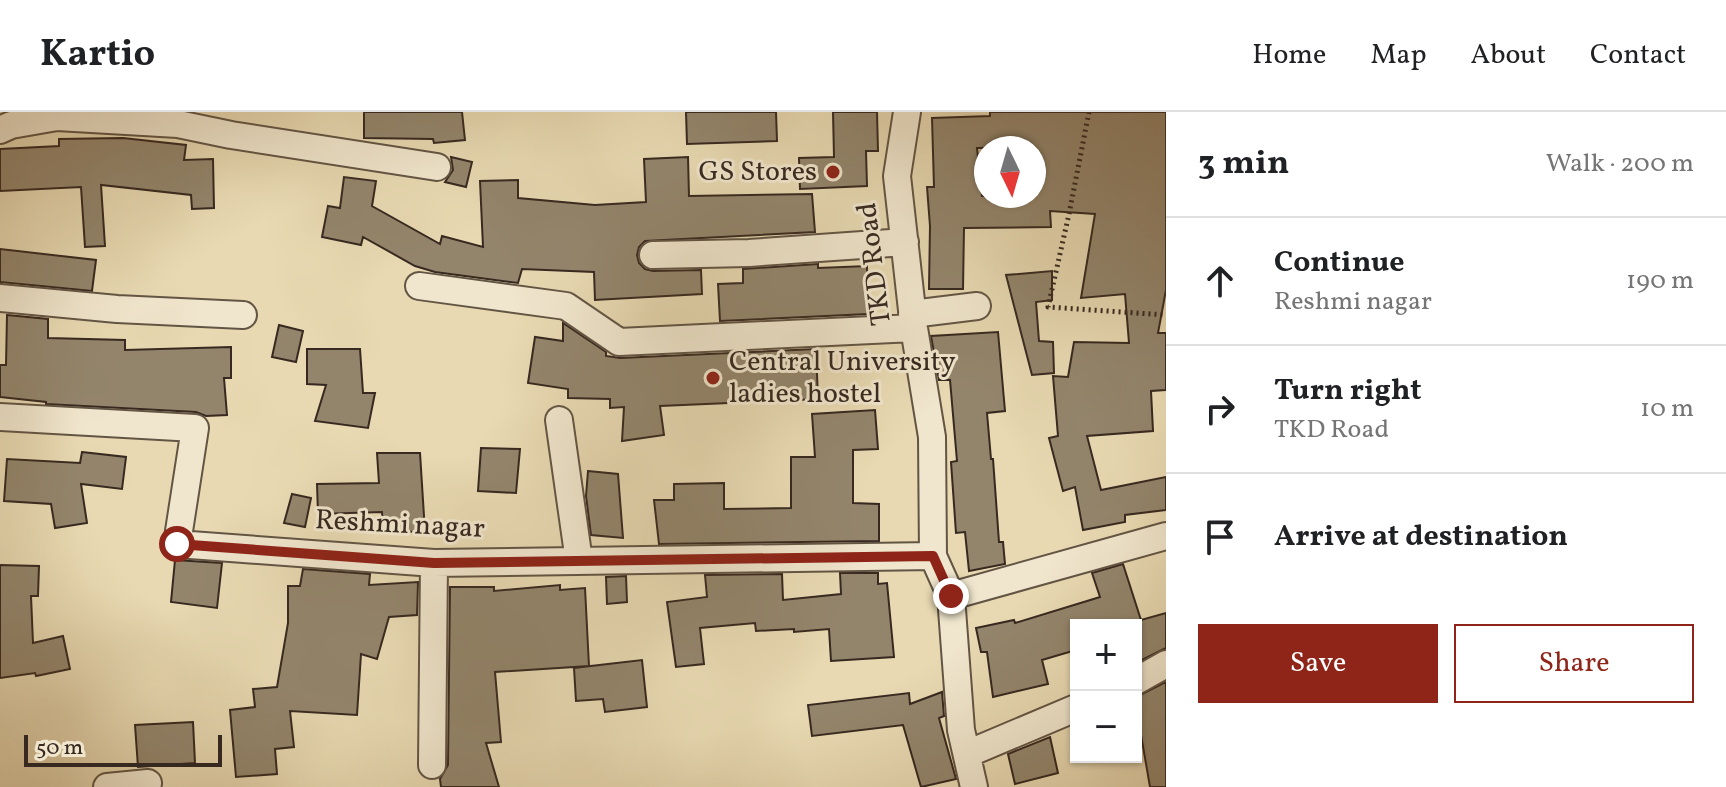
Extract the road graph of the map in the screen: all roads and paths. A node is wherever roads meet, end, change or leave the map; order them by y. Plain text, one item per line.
1 (907, 112) edge
2 (1089, 112) edge
3 (57, 114) edge
4 (0, 130) edge
5 (437, 167) dead end
6 (905, 242) junction
7 (653, 255) dead end
8 (419, 286) dead end
9 (0, 298) edge
10 (977, 306) dead end
11 (243, 315) dead end
12 (1166, 315) edge
13 (913, 321) junction
14 (0, 417) edge
15 (559, 420) dead end
16 (1166, 536) edge
17 (933, 556) junction
18 (579, 561) junction
19 (434, 563) junction
20 (951, 596) junction
21 (1166, 664) edge
22 (1142, 678) edge
23 (1070, 711) edge
24 (967, 754) junction
25 (432, 765) dead end
26 (148, 783) dead end
27 (107, 787) edge
28 (974, 787) edge

1 - 6 street, TKD Road
2 - 12 path
3 - 4 street
3 - 5 street
6 - 7 street
6 - 13 street, TKD Road
8 - 13 street
9 - 11 street
10 - 13 street
13 - 17 street, TKD Road
14 - 19 street, Reshmi nagar
15 - 18 street
16 - 20 street
17 - 18 street, Reshmi nagar
17 - 20 street, TKD Road
18 - 19 street, Reshmi nagar
19 - 25 street
20 - 24 street, TKD Road
21 - 22 street
23 - 24 street
24 - 28 street, TKD Road
26 - 27 street

